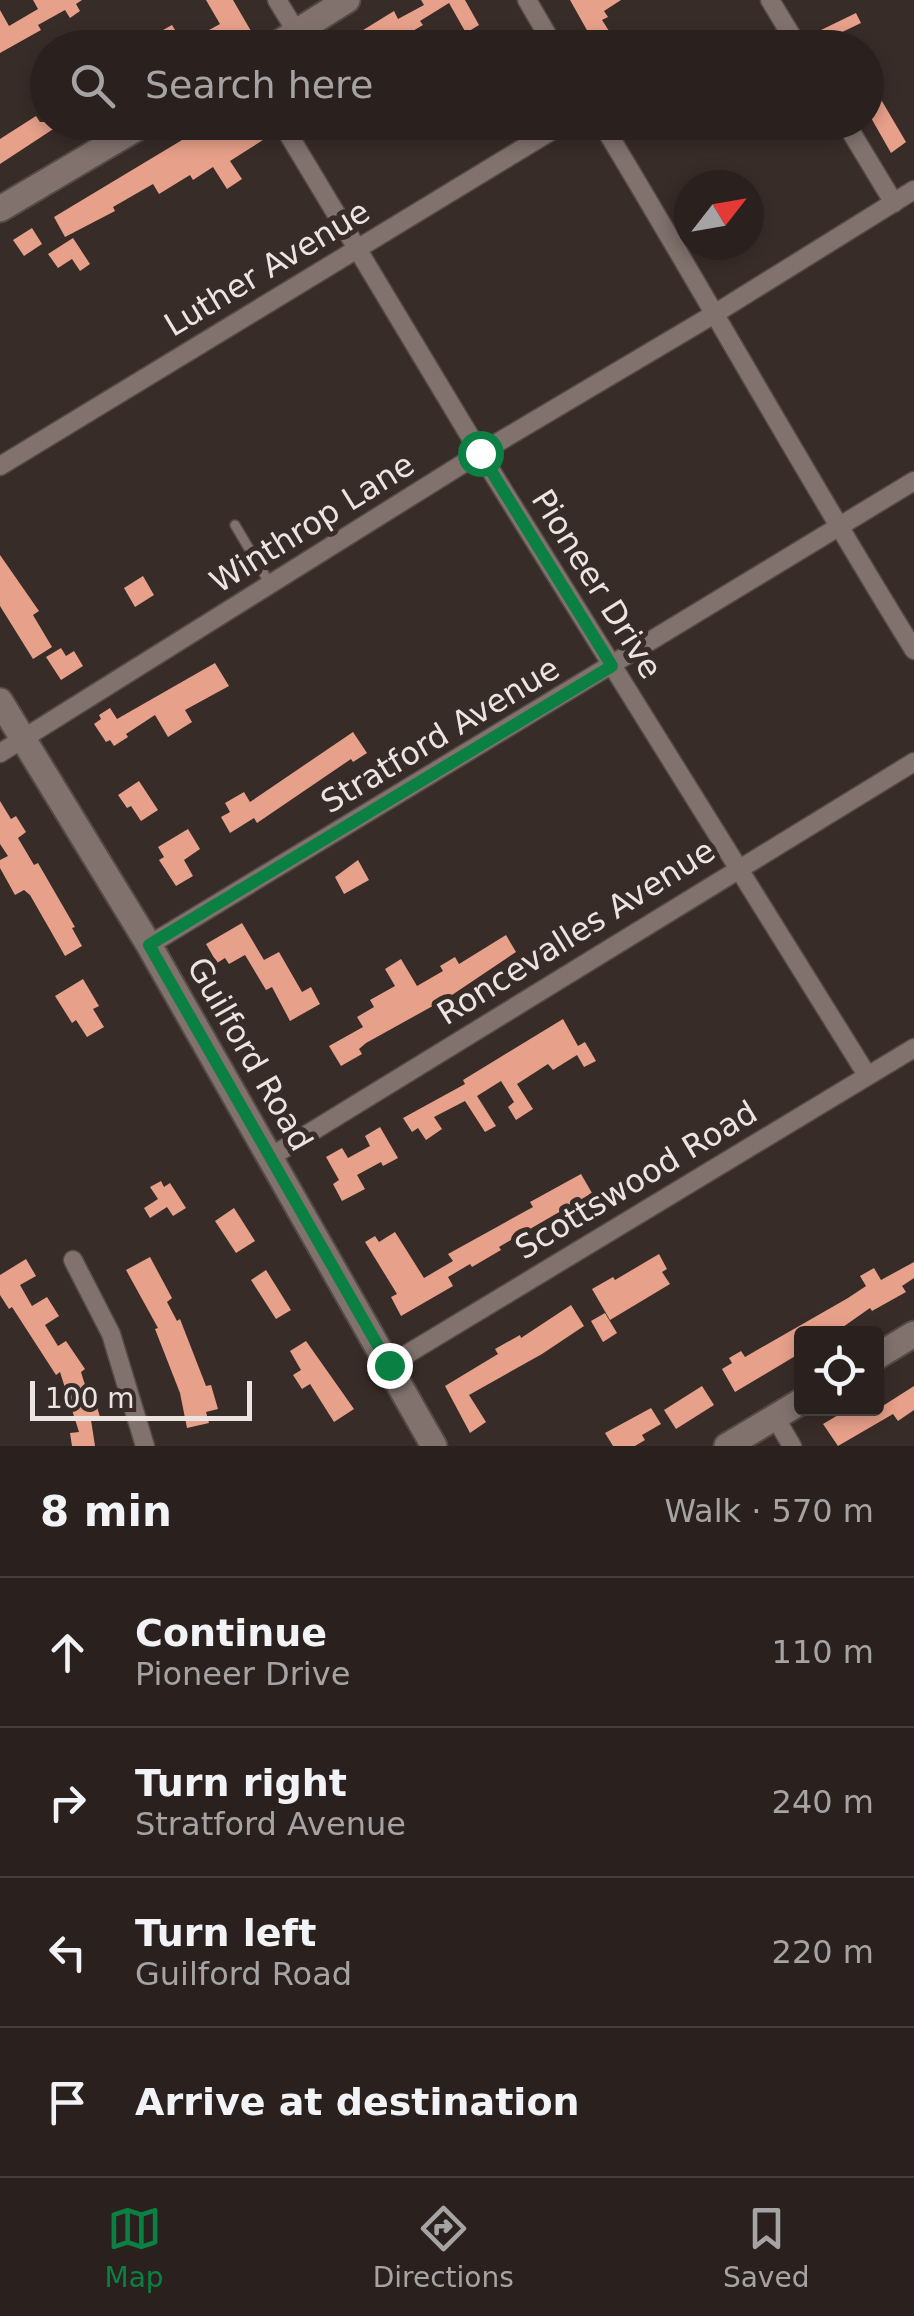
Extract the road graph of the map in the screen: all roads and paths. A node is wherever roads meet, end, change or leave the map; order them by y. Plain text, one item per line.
1 (277, 0) edge
2 (347, 0) edge
3 (527, 0) edge
4 (770, 0) edge
5 (295, 30) edge
6 (298, 30) edge
7 (545, 30) edge
8 (788, 30) edge
9 (117, 140) edge
10 (292, 140) edge
11 (536, 140) edge
12 (612, 140) edge
13 (856, 140) edge
14 (914, 190) edge
15 (894, 203) junction
16 (0, 209) edge
17 (359, 248) junction
18 (716, 314) junction
19 (480, 453) junction
20 (0, 466) edge
21 (914, 481) edge
22 (235, 525) dead end
23 (838, 527) junction
24 (270, 584) junction
25 (914, 650) edge
26 (612, 666) junction
27 (0, 701) edge
28 (24, 739) junction
29 (0, 753) edge
30 (914, 762) edge
31 (740, 866) junction
32 (149, 945) junction
33 (914, 1048) edge
34 (868, 1075) junction
35 (272, 1156) junction
36 (73, 1260) dead end
37 (914, 1334) edge
38 (884, 1352) edge
39 (389, 1365) junction
40 (794, 1406) edge
41 (775, 1417) junction
42 (145, 1446) edge
43 (434, 1446) edge
44 (727, 1446) edge
45 (792, 1446) edge

1 - 5 street
2 - 6 street
3 - 7 street
4 - 8 street
9 - 16 street
10 - 17 street, Pioneer Drive
11 - 17 street, Luther Avenue
12 - 18 street
13 - 15 street
14 - 15 street, Winthrop Lane
15 - 18 street, Winthrop Lane
17 - 19 street, Pioneer Drive
17 - 20 street, Luther Avenue
18 - 19 street, Winthrop Lane
18 - 23 street
19 - 24 street, Winthrop Lane
19 - 26 street, Pioneer Drive
21 - 23 street, Stratford Avenue
22 - 24 lane
23 - 25 street
23 - 26 street, Stratford Avenue
24 - 28 street, Winthrop Lane
26 - 31 street, Pioneer Drive
26 - 32 street, Stratford Avenue
27 - 28 street, Guilford Road
28 - 29 street, Winthrop Lane
28 - 32 street, Guilford Road
30 - 31 street, Roncevalles Avenue
31 - 34 street, Pioneer Drive
31 - 35 street, Roncevalles Avenue
32 - 35 street, Guilford Road
33 - 34 street, Scottswood Road
34 - 39 street, Scottswood Road
35 - 39 street, Guilford Road
36 - 42 street
37 - 38 street
39 - 43 street, Guilford Road
40 - 41 street
41 - 44 street
41 - 45 street

